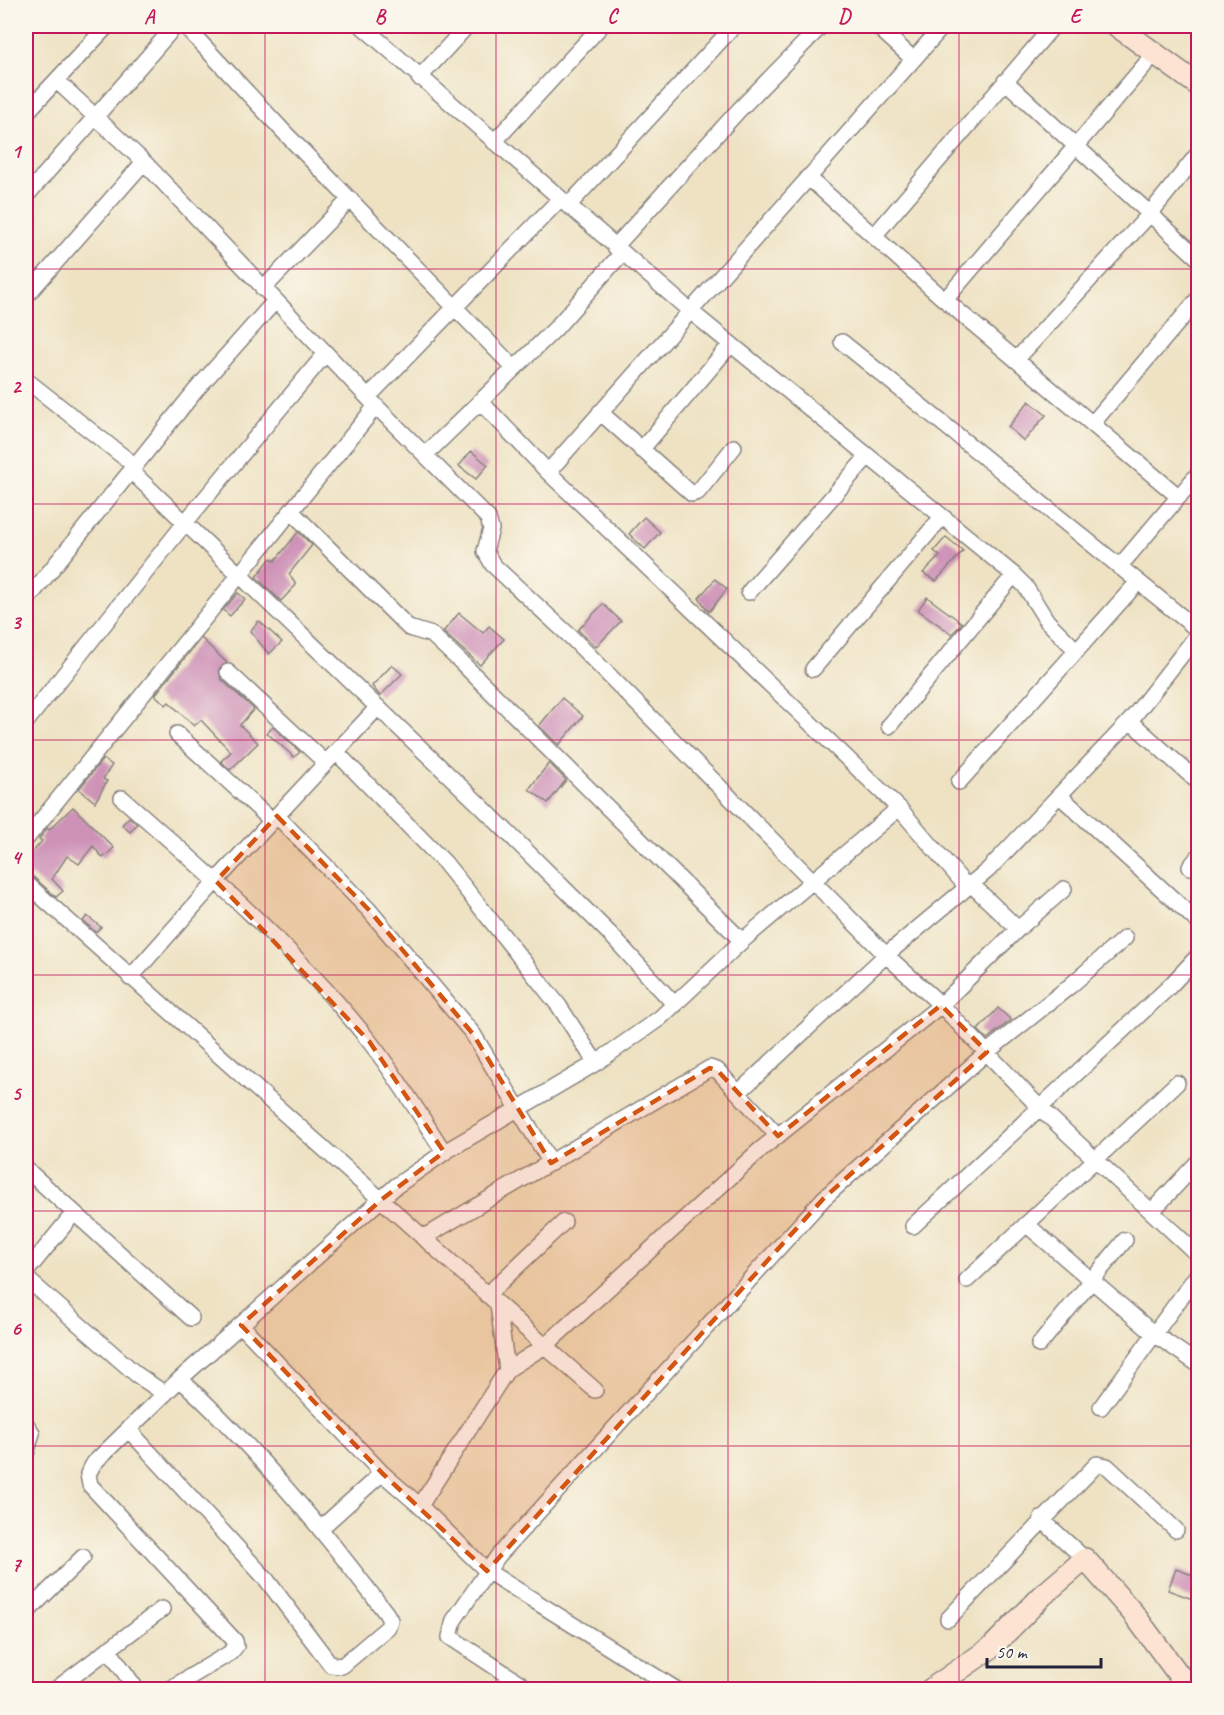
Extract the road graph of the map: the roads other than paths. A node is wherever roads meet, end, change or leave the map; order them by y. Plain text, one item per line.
1 (107, 26) edge
2 (175, 26) edge
3 (185, 26) edge
4 (364, 26) edge
5 (467, 26) edge
6 (601, 26) edge
7 (734, 26) edge
8 (821, 26) edge
9 (877, 26) edge
10 (943, 26) edge
11 (1053, 26) edge
12 (1117, 26) edge
13 (1155, 53) junction
14 (913, 59) junction
15 (420, 78) junction
16 (57, 81) junction
17 (1005, 81) junction
18 (1198, 85) edge
19 (26, 113) edge
20 (96, 117) junction
21 (494, 142) junction
22 (1075, 146) junction
23 (1198, 154) edge
24 (144, 162) junction
25 (808, 177) junction
26 (26, 196) edge
27 (350, 199) junction
28 (564, 203) junction
29 (1149, 215) junction
30 (874, 236) junction
31 (619, 250) junction
32 (1198, 258) edge
33 (263, 289) junction
34 (26, 296) edge
35 (945, 300) junction
36 (1198, 300) edge
37 (275, 301) junction
38 (456, 308) junction
39 (689, 310) junction
40 (842, 342) dead end
41 (730, 344) junction
42 (326, 353) junction
43 (1016, 360) junction
44 (514, 369) junction
45 (26, 380) edge
46 (480, 401) junction
47 (372, 402) junction
48 (600, 412) junction
49 (1092, 424) junction
50 (734, 447) dead end
51 (641, 450) junction
52 (424, 455) junction
53 (868, 456) junction
54 (133, 468) junction
55 (548, 472) junction
56 (1198, 474) edge
57 (1179, 498) junction
58 (291, 511) junction
59 (942, 517) junction
60 (186, 522) junction
61 (1119, 567) junction
62 (241, 575) junction
63 (1014, 575) junction
64 (1138, 582) junction
65 (749, 592) dead end
66 (26, 601) edge
67 (1198, 632) edge
68 (1077, 651) junction
69 (813, 669) dead end
70 (228, 672) dead end
71 (378, 707) junction
72 (1130, 721) junction
73 (26, 722) edge
74 (889, 726) dead end
75 (177, 734) dead end
76 (331, 757) junction
77 (959, 782) dead end
78 (1198, 782) edge
79 (1060, 796) junction
80 (122, 798) dead end
81 (899, 808) junction
82 (274, 818) junction
83 (26, 839) edge
84 (813, 880) junction
85 (216, 881) junction
86 (968, 884) junction
87 (1064, 889) dead end
88 (28, 893) edge
89 (1198, 922) edge
90 (1018, 928) junction
91 (1125, 938) dead end
92 (742, 941) junction
93 (886, 955) junction
94 (1198, 956) edge
95 (130, 978) junction
96 (675, 1005) junction
97 (941, 1005) junction
98 (987, 1052) junction
99 (596, 1063) junction
100 (1177, 1083) dead end
101 (739, 1092) junction
102 (518, 1107) junction
103 (1040, 1108) junction
104 (778, 1136) junction
105 (444, 1152) junction
106 (1095, 1158) junction
107 (1198, 1162) edge
108 (551, 1164) junction
109 (26, 1169) edge
110 (381, 1200) junction
111 (1152, 1211) junction
112 (74, 1213) junction
113 (564, 1222) dead end
114 (1026, 1224) junction
115 (913, 1226) dead end
116 (423, 1239) junction
117 (1125, 1240) dead end
118 (1198, 1255) edge
119 (26, 1272) edge
120 (1198, 1274) edge
121 (26, 1278) edge
122 (967, 1280) dead end
123 (1091, 1282) junction
124 (493, 1300) junction
125 (191, 1318) dead end
126 (241, 1325) junction
127 (1154, 1334) junction
128 (1040, 1345) dead end
129 (545, 1346) junction
130 (1198, 1364) edge
131 (507, 1370) junction
132 (180, 1379) junction
133 (595, 1390) dead end
134 (165, 1394) junction
135 (1101, 1407) dead end
136 (26, 1424) edge
137 (128, 1429) junction
138 (26, 1454) edge
139 (381, 1473) junction
140 (420, 1506) junction
141 (1041, 1520) junction
142 (321, 1528) junction
143 (1176, 1530) dead end
144 (84, 1557) dead end
145 (1085, 1559) junction
146 (487, 1571) junction
147 (162, 1609) dead end
148 (26, 1613) edge
149 (948, 1619) dead end
150 (108, 1649) junction
151 (55, 1689) edge
152 (137, 1689) edge
153 (168, 1689) edge
154 (530, 1689) edge
155 (677, 1689) edge
156 (930, 1689) edge
157 (1190, 1689) edge

1 - 16 street
2 - 20 street
3 - 27 street
4 - 15 street
5 - 15 street
6 - 21 street
7 - 28 street
8 - 31 street
9 - 14 street
10 - 14 street
11 - 17 street
12 - 13 street
13 - 18 street
13 - 22 street
14 - 25 street
15 - 21 street
16 - 19 street
16 - 20 street
17 - 22 street
17 - 30 street
20 - 24 street
20 - 26 street
21 - 28 street
22 - 29 street
22 - 35 street
23 - 29 street
24 - 33 street
24 - 34 street
25 - 30 street
25 - 39 street
27 - 33 street
27 - 38 street
28 - 31 street
28 - 38 street
29 - 32 street
29 - 43 street
30 - 35 street
31 - 39 street
31 - 44 street
33 - 37 street
35 - 43 street
36 - 49 street
37 - 42 street
37 - 54 street
38 - 44 street
38 - 47 street
39 - 41 street
39 - 48 street
40 - 61 street
41 - 51 street
41 - 53 street
42 - 47 street
42 - 60 street
43 - 49 street
44 - 46 street
45 - 54 street
46 - 52 street
46 - 55 street
47 - 52 street
47 - 58 street
48 - 51 street
48 - 55 street
49 - 57 street
50 - 51 street
52 - 84 street
53 - 59 street
53 - 65 street
54 - 60 street
54 - 66 street
55 - 81 street
56 - 57 street
57 - 61 street
58 - 62 street
58 - 92 street
59 - 63 street
59 - 69 street
60 - 62 street
60 - 73 street
61 - 64 street
62 - 71 street
62 - 83 street
63 - 68 street
63 - 74 street
64 - 67 street
64 - 68 street
67 - 72 street
68 - 77 street
70 - 76 street
71 - 76 street
71 - 96 street
72 - 78 street
72 - 79 street
75 - 82 street
76 - 82 street
76 - 99 street
79 - 86 street
79 - 89 street
80 - 85 street
81 - 84 street
81 - 86 street
82 - 85 street
82 - 102 street
84 - 92 street
84 - 93 street
85 - 95 street
85 - 105 street
86 - 90 street
86 - 93 street
87 - 90 street
88 - 95 street
90 - 97 street
91 - 98 street
92 - 96 street
93 - 97 street
93 - 101 street
94 - 103 street
95 - 110 street
96 - 99 street
97 - 98 street
97 - 104 street
98 - 103 street
98 - 146 street
99 - 102 street
100 - 106 street
101 - 104 street
101 - 108 street
102 - 105 street
102 - 108 street
103 - 106 street
103 - 115 street
104 - 129 street
105 - 110 street
106 - 111 street
106 - 114 street
107 - 111 street
108 - 116 street
109 - 112 street
110 - 116 street
110 - 126 street
111 - 118 street
112 - 119 street
112 - 125 street
113 - 124 street
114 - 122 street
114 - 123 street
116 - 124 street
117 - 123 street
120 - 127 street
121 - 134 street
123 - 127 street
123 - 128 street
124 - 129 street
124 - 131 street
126 - 132 street
126 - 139 street
127 - 130 street
127 - 135 street
129 - 131 street
129 - 133 street
131 - 140 street
132 - 134 street
132 - 142 street
134 - 137 street
136 - 138 street
137 - 142 street
137 - 153 street
139 - 140 street
139 - 142 street
140 - 146 street
141 - 143 street
141 - 145 street
141 - 149 street
144 - 148 street
145 - 156 street
145 - 157 street
146 - 154 street
146 - 155 street
147 - 150 street
150 - 151 street
150 - 152 street

